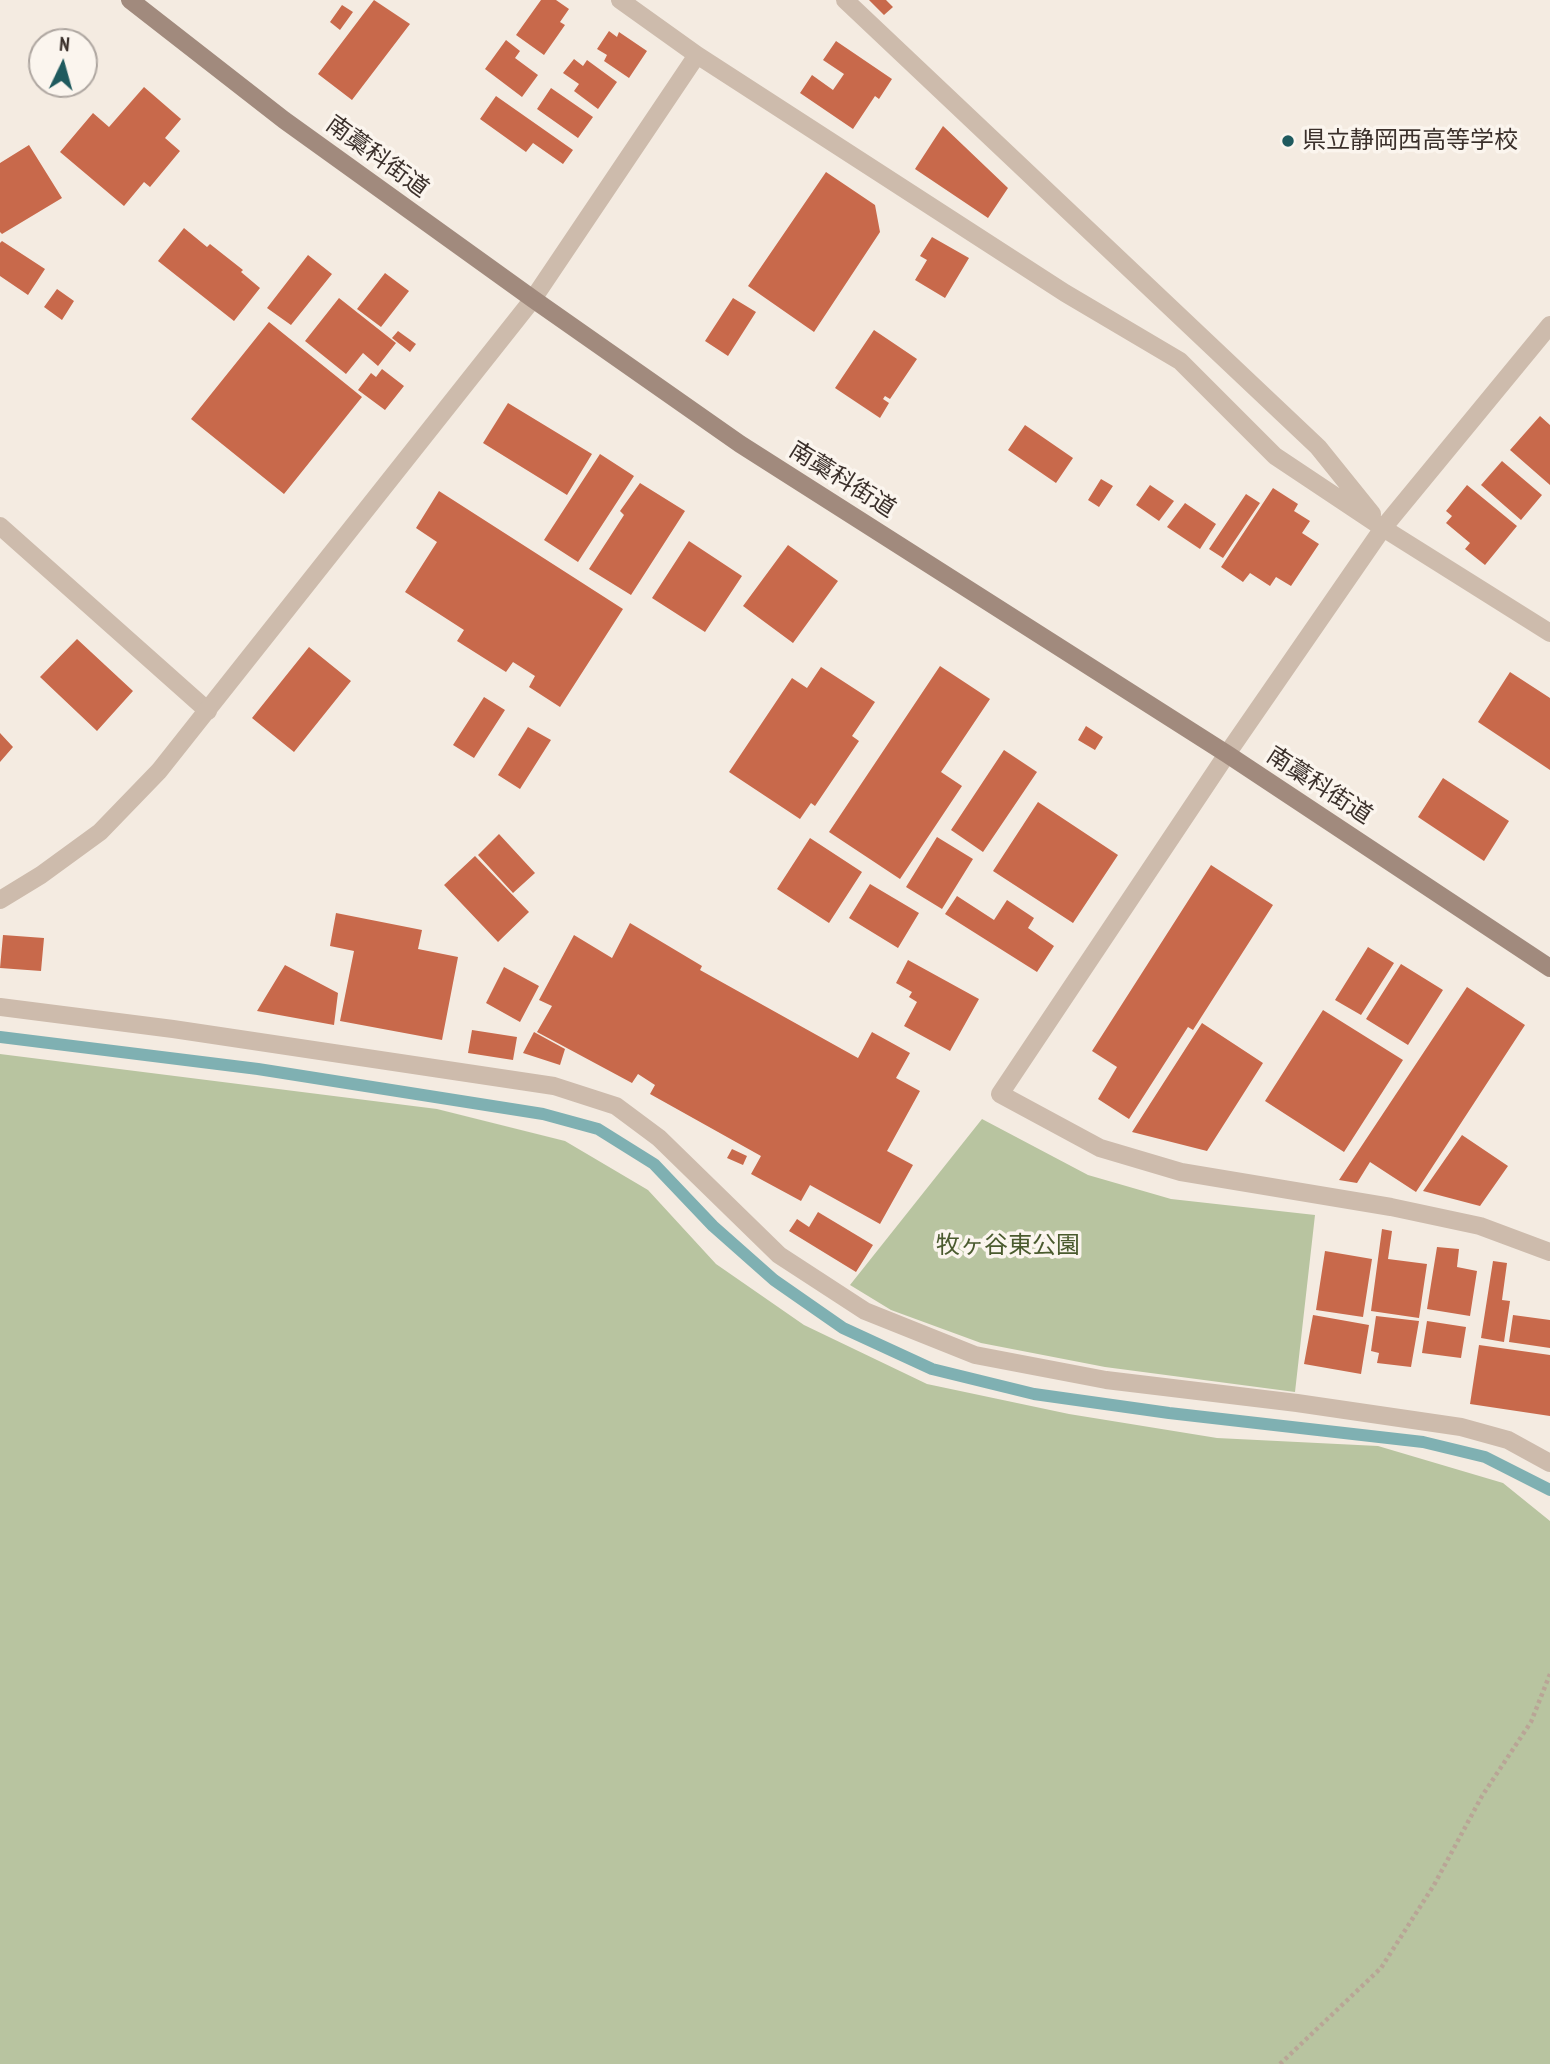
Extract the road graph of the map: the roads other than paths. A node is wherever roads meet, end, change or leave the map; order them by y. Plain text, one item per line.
1 (130, 0) edge
2 (620, 0) edge
3 (845, 0) edge
4 (697, 55) junction
5 (533, 299) junction
6 (1550, 325) edge
7 (0, 526) edge
8 (1382, 528) junction
9 (1550, 633) edge
10 (208, 711) junction
11 (1227, 754) junction
12 (0, 900) edge
13 (1550, 968) edge
14 (0, 1007) edge
15 (1550, 1252) edge
16 (1550, 1464) edge

1 - 5 main road, 南藁科街道
2 - 4 street
3 - 8 street
4 - 5 street
4 - 8 street
5 - 10 street
5 - 11 main road, 南藁科街道
6 - 8 street
7 - 10 street
8 - 9 street
8 - 11 street
10 - 12 street
11 - 13 main road, 南藁科街道
11 - 15 street
14 - 16 street

